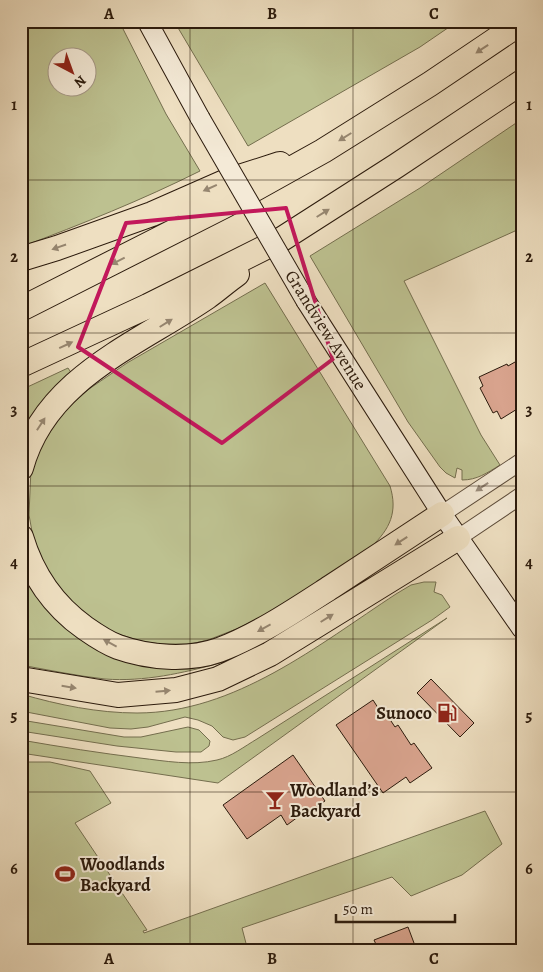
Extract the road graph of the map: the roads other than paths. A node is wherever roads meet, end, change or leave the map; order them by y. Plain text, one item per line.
1 (148, 21) edge
2 (522, 22) edge
3 (522, 82) edge
4 (323, 151) junction
5 (282, 239) junction
6 (21, 259) edge
7 (21, 310) edge
8 (21, 366) edge
9 (522, 461) edge
10 (21, 468) edge
11 (522, 494) edge
12 (442, 514) junction
13 (21, 537) edge
14 (458, 538) junction
15 (522, 629) edge
16 (21, 679) edge

1 - 12 main road, Grandview Avenue, bridge
2 -> 4 highway
5 -> 3 highway
4 -> 6 highway
4 -> 7 highway
8 -> 5 highway
10 -> 5 highway
9 -> 12 street
11 - 14 street
12 -> 13 highway
12 - 14 main road, Grandview Avenue
14 - 15 main road, Grandview Avenue
16 -> 14 highway

